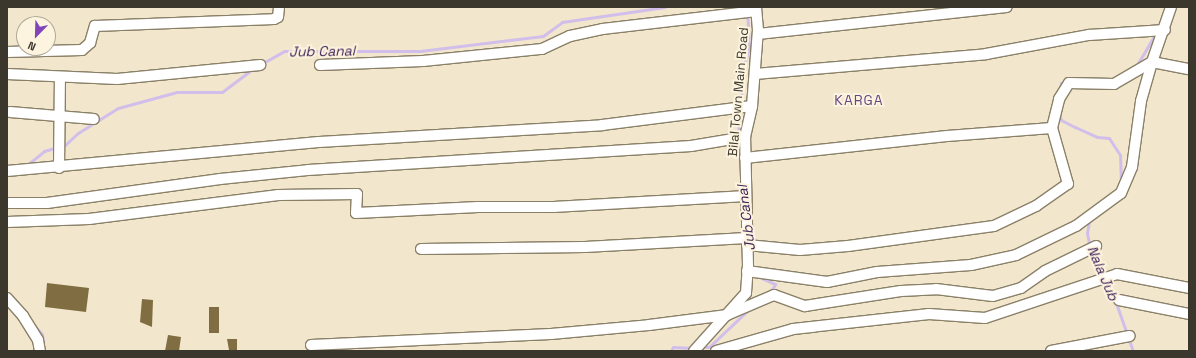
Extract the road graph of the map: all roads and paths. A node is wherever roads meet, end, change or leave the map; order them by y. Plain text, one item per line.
1 (279, 7) edge
2 (1007, 7) edge
3 (1171, 7) edge
4 (756, 9) edge
5 (946, 10) edge
6 (1165, 30) junction
7 (758, 34) junction
8 (7, 52) edge
9 (1152, 62) junction
10 (260, 65) dead end
11 (320, 65) dead end
12 (1189, 69) edge
13 (7, 74) edge
14 (754, 74) junction
15 (60, 77) junction
16 (752, 106) junction
17 (10, 112) dead end
18 (60, 116) junction
19 (94, 119) dead end
20 (1052, 128) junction
21 (745, 137) junction
22 (746, 158) junction
23 (59, 168) junction
24 (7, 171) edge
25 (746, 196) junction
26 (7, 202) edge
27 (7, 222) edge
28 (747, 241) junction
29 (1096, 246) dead end
30 (421, 249) dead end
31 (747, 271) junction
32 (1189, 288) edge
33 (7, 298) edge
34 (1119, 300) dead end
35 (1189, 314) edge
36 (727, 315) junction
37 (1130, 336) dead end
38 (311, 345) dead end
39 (40, 351) edge
40 (694, 351) edge
41 (716, 351) edge
42 (1051, 351) edge

1 - 8 street
2 - 5 street
3 - 6 street
4 - 7 street, Bilal Town Main Road
4 - 11 street
5 - 7 street
6 - 9 street
6 - 14 street
7 - 14 street, Bilal Town Main Road
9 - 12 street
9 - 20 street
9 - 31 street
10 - 15 street
13 - 15 street
14 - 16 street, Bilal Town Main Road
15 - 18 street
16 - 21 street, Bilal Town Main Road
16 - 23 street
17 - 18 street
18 - 19 street
18 - 23 street
20 - 22 street
20 - 28 street
21 - 22 street, Bilal Town Main Road
21 - 26 street
22 - 25 street, Bilal Town Main Road
23 - 24 street
25 - 27 street
25 - 28 street, Bilal Town Main Road
28 - 30 street
28 - 31 street, Bilal Town Main Road
29 - 36 street
31 - 36 street, Bilal Town Main Road
32 - 41 street
33 - 39 street
34 - 35 street
36 - 38 street
36 - 40 street, Bilal Town Main Road
37 - 42 street

